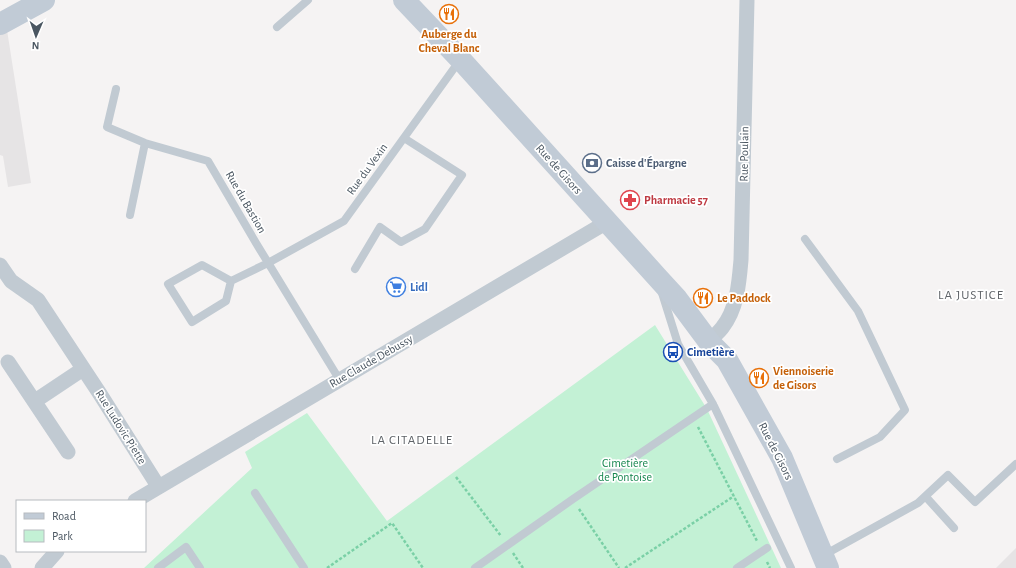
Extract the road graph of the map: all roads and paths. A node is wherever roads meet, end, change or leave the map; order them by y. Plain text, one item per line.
1 (44, 0) edge
2 (308, 0) edge
3 (404, 0) edge
4 (747, 0) edge
5 (0, 24) edge
6 (277, 27) dead end
7 (461, 60) junction
8 (116, 90) dead end
9 (404, 138) junction
10 (145, 143) junction
11 (130, 214) dead end
12 (608, 222) junction
13 (804, 240) dead end
14 (268, 263) junction
15 (0, 265) edge
16 (355, 269) dead end
17 (657, 277) junction
18 (231, 280) junction
19 (709, 342) junction
20 (8, 362) dead end
21 (83, 369) junction
22 (339, 379) junction
23 (35, 401) junction
24 (713, 404) junction
25 (694, 417) junction
26 (68, 452) dead end
27 (837, 459) dead end
28 (1016, 464) edge
29 (456, 477) dead end
30 (158, 486) junction
31 (255, 493) dead end
32 (734, 496) junction
33 (926, 497) junction
34 (573, 499) junction
35 (137, 500) edge
36 (954, 528) dead end
37 (507, 544) junction
38 (765, 550) junction
39 (56, 552) edge
40 (0, 562) edge
41 (822, 564) edge
42 (4, 568) edge
43 (42, 568) edge
44 (158, 568) edge
45 (200, 568) edge
46 (304, 568) edge
47 (327, 568) edge
48 (423, 568) edge
49 (475, 568) edge
50 (523, 568) edge
51 (619, 568) edge
52 (625, 568) edge
53 (737, 568) edge
54 (770, 568) edge
55 (790, 568) edge

1 - 5 main road
2 - 6 lane
3 - 7 main road, Rue de Gisors
4 - 19 street, Rue Poulain
7 - 9 lane, Rue du Vexin
7 - 12 main road, Rue de Gisors
8 - 10 lane, Rue du Bastion
9 - 14 lane, Rue du Vexin
9 - 16 lane
10 - 11 lane
10 - 14 lane, Rue du Bastion
12 - 17 main road, Rue de Gisors
12 - 22 street, Rue Claude Debussy
13 - 27 lane
14 - 18 lane, Rue du Vexin
14 - 22 lane, Rue du Bastion
15 - 21 street, Rue Ludovic Piette
17 - 19 main road, Rue de Gisors
17 - 24 lane
18 - 18 lane
19 - 41 main road, Rue de Gisors
19 - 41 main road, Rue de Gisors
20 - 23 street
21 - 23 street
21 - 30 street, Rue Ludovic Piette
22 - 30 street, Rue Claude Debussy
23 - 26 street
24 - 25 lane
24 - 55 lane
25 - 32 path
25 - 34 lane
28 - 33 lane
29 - 37 path
30 - 35 street, Rue Claude Debussy
31 - 46 lane
32 - 38 path
32 - 52 path
33 - 36 lane
33 - 41 lane
34 - 37 lane
34 - 51 path
37 - 49 lane
37 - 50 path
38 - 53 lane
38 - 54 path
39 - 43 street
40 - 42 street
44 - 45 lane
47 - 48 path

